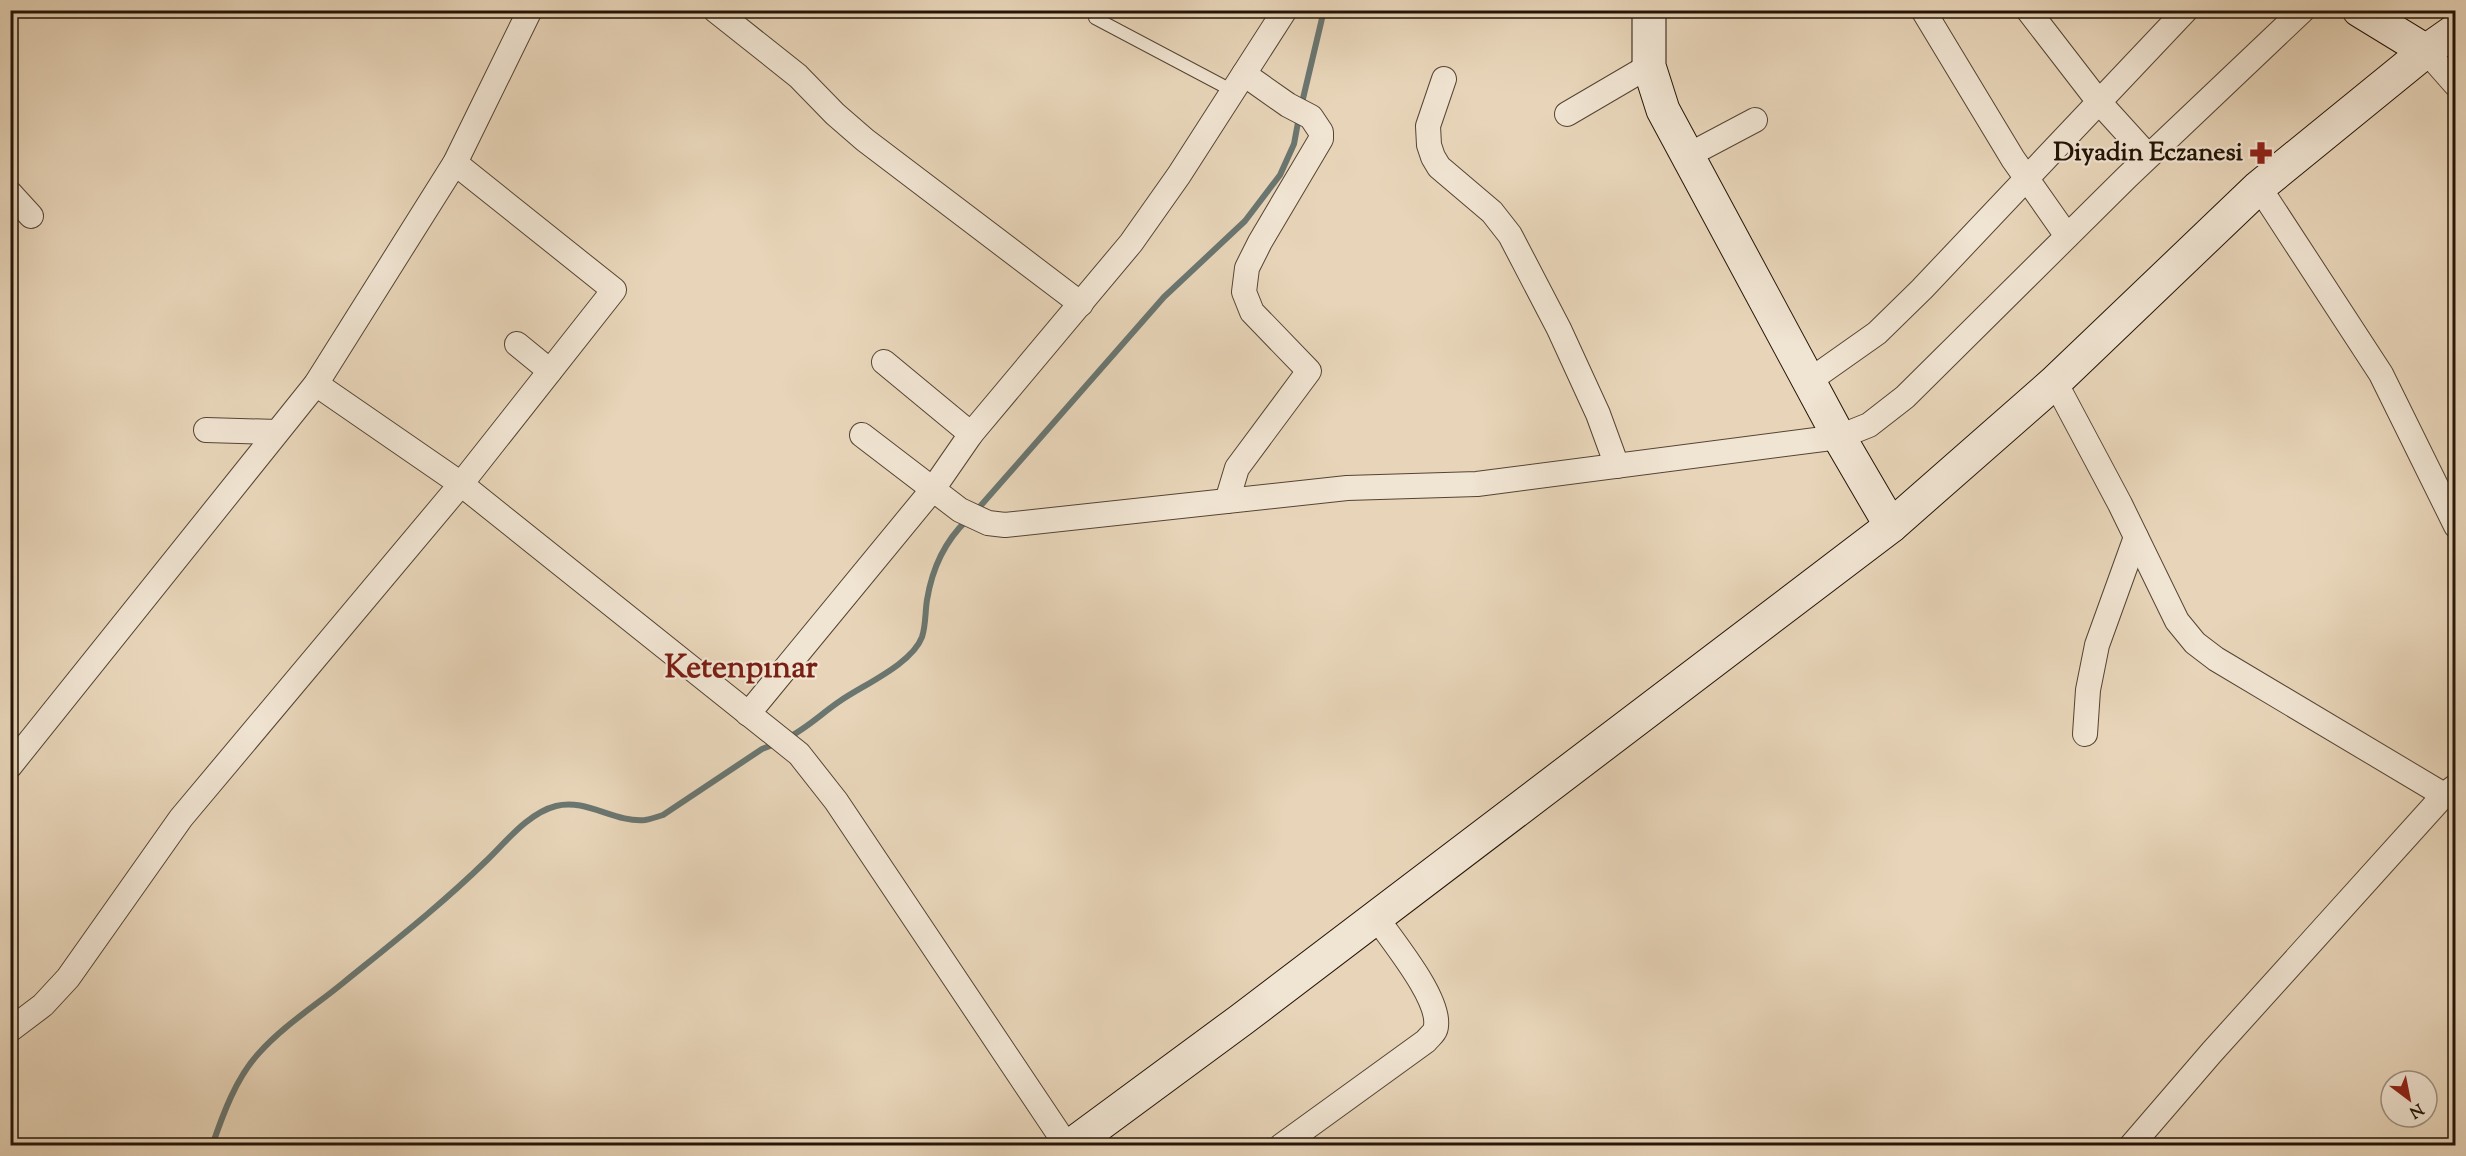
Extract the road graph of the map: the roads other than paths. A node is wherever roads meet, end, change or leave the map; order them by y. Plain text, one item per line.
1 (530, 10) edge
2 (715, 10) edge
3 (1285, 10) edge
4 (1649, 10) edge
5 (1923, 10) edge
6 (2028, 10) edge
7 (2186, 10) edge
8 (2303, 10) edge
9 (2359, 10) edge
10 (1095, 18) dead end
11 (2456, 30) edge
12 (2426, 51) junction
13 (1649, 66) junction
14 (1444, 79) dead end
15 (1239, 82) junction
16 (2456, 85) edge
17 (2099, 102) junction
18 (1567, 114) dead end
19 (1755, 120) dead end
20 (1687, 156) junction
21 (2148, 156) junction
22 (455, 163) junction
23 (2025, 178) junction
24 (2259, 187) junction
25 (10, 193) edge
26 (31, 216) dead end
27 (2067, 236) junction
28 (1080, 304) junction
29 (517, 344) dead end
30 (884, 362) dead end
31 (550, 371) junction
32 (1809, 381) junction
33 (2055, 382) junction
34 (316, 384) junction
35 (206, 430) dead end
36 (277, 432) junction
37 (971, 434) junction
38 (862, 435) dead end
39 (1839, 437) junction
40 (1617, 466) junction
41 (461, 484) junction
42 (933, 489) junction
43 (1227, 501) junction
44 (1891, 526) junction
45 (2456, 526) edge
46 (2136, 537) junction
47 (748, 714) junction
48 (2085, 734) dead end
49 (10, 766) edge
50 (2450, 791) edge
51 (1376, 917) junction
52 (12, 1027) edge
53 (1068, 1146) edge
54 (1281, 1146) edge
55 (2131, 1146) edge

1 - 22 street
2 - 28 street
3 - 15 street
4 - 13 street
5 - 23 street
6 - 17 street
7 - 17 street
8 - 21 street
9 - 12 street
10 - 15 lane
11 - 12 street
12 - 16 street
12 - 24 street
13 - 18 street
13 - 20 street
14 - 40 street
15 - 28 street
15 - 43 street
17 - 21 street
17 - 23 street
19 - 20 street
20 - 32 street
21 - 27 street
22 - 31 street
22 - 34 street
23 - 27 street
23 - 32 street
24 - 33 street
24 - 45 street
25 - 26 street
27 - 39 street
28 - 37 street
29 - 31 street
30 - 37 street
31 - 41 street
32 - 39 street
33 - 44 street
33 - 46 street
34 - 36 street
34 - 41 street
35 - 36 street
36 - 49 street
37 - 42 street
38 - 42 street
39 - 40 street
39 - 44 street
40 - 43 street
41 - 47 street
41 - 52 street
42 - 43 street
42 - 47 street
44 - 51 street
46 - 48 street
46 - 50 street
47 - 53 street
50 - 55 street
51 - 53 street
51 - 54 street

